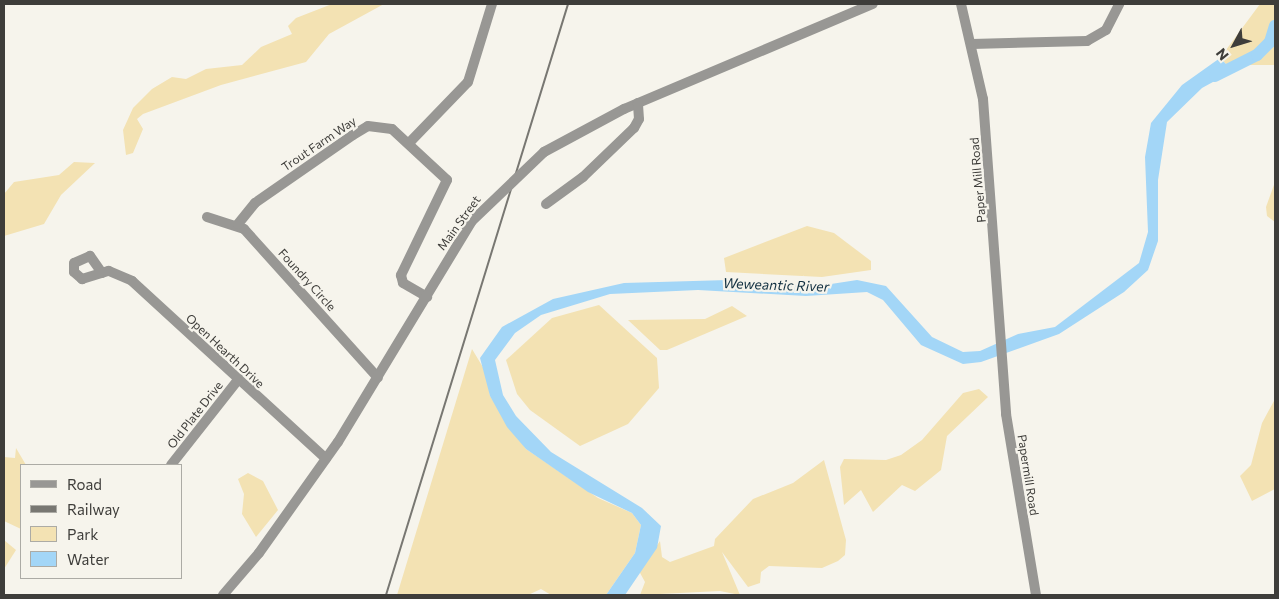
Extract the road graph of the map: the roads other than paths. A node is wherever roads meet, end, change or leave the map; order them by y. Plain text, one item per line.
1 (492, 4) edge
2 (873, 4) edge
3 (961, 4) edge
4 (1118, 4) edge
5 (972, 44) junction
6 (638, 103) junction
7 (410, 142) junction
8 (546, 204) dead end
9 (207, 218) dead end
10 (238, 224) junction
11 (102, 273) dead end
12 (427, 297) junction
13 (1003, 357) joint
14 (378, 378) junction
15 (238, 380) junction
16 (326, 459) junction
17 (172, 464) edge
18 (223, 595) edge
19 (1036, 595) edge

1 - 7 street
2 - 6 street, Main Street
3 - 5 street, Paper Mill Road
4 - 5 street
5 - 13 street, Paper Mill Road
6 - 8 street
6 - 12 street, Main Street, bridge
7 - 10 street, Trout Farm Way
7 - 12 street, Trout Farm Way
9 - 10 street
10 - 14 street, Foundry Circle
11 - 15 street, Open Hearth Drive
12 - 14 street, Main Street
13 - 19 street, Papermill Road
14 - 16 street, Main Street
15 - 16 street, Open Hearth Drive
15 - 17 street, Old Plate Drive
16 - 18 street, Main Street

